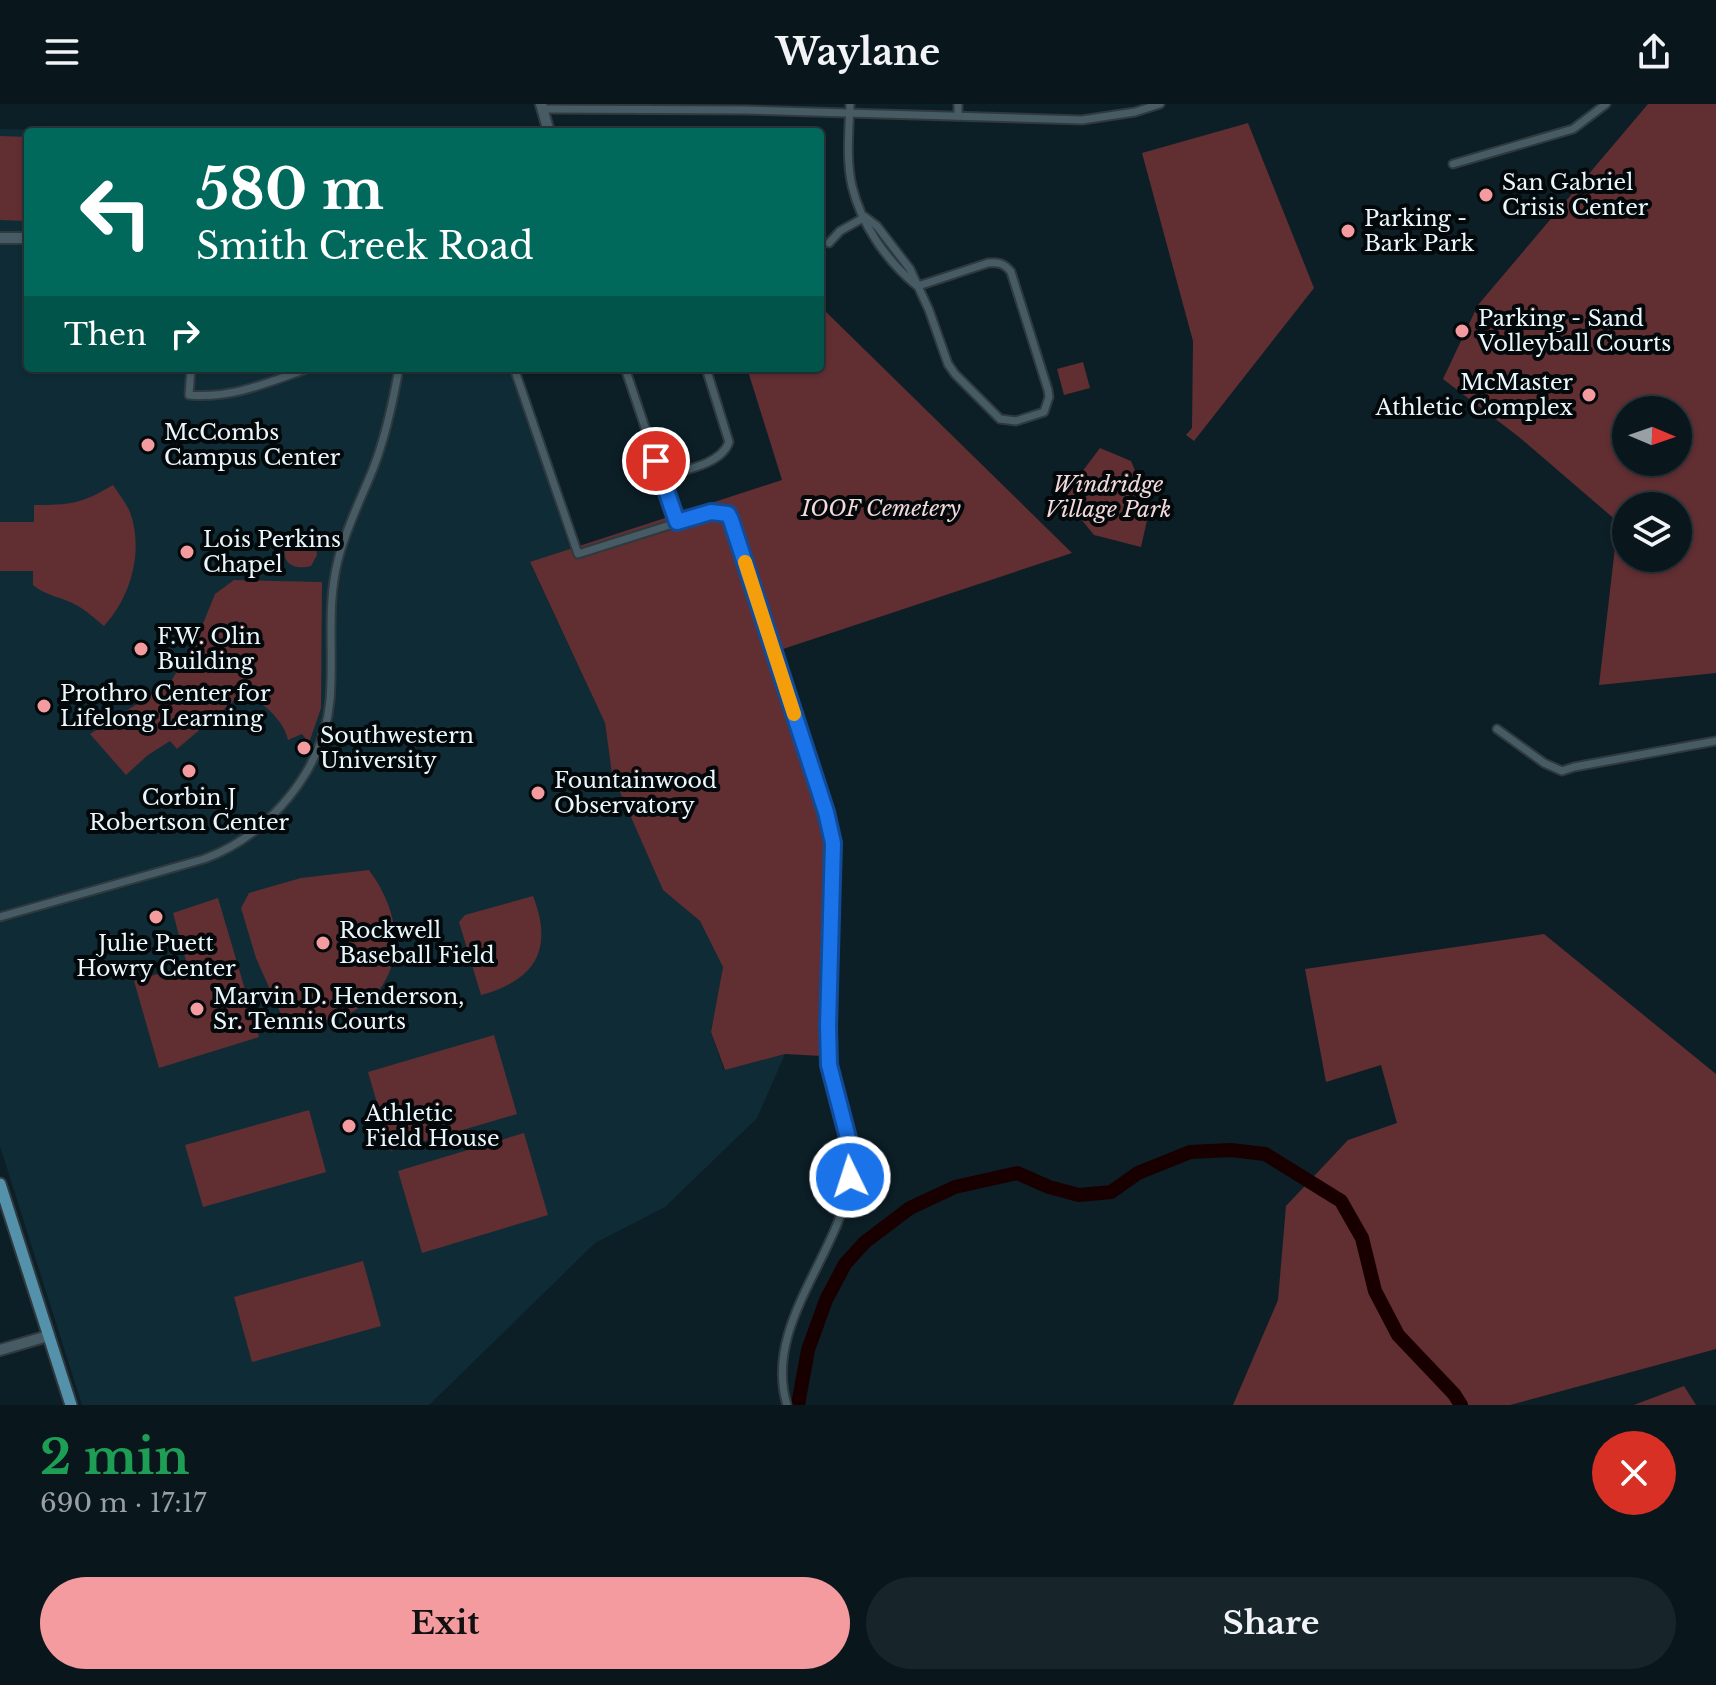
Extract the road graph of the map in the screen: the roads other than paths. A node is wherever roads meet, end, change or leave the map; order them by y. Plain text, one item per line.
1 (958, 104) edge
2 (1160, 104) edge
3 (1606, 104) edge
4 (542, 106) edge
5 (641, 106) edge
6 (746, 107) edge
7 (850, 109) edge
8 (958, 116) junction
9 (548, 128) edge
10 (1453, 164) dead end
11 (865, 217) junction
12 (0, 238) edge
13 (24, 238) edge
14 (829, 243) dead end
15 (918, 286) junction
16 (191, 372) edge
17 (297, 372) edge
18 (398, 372) edge
19 (515, 372) edge
20 (626, 372) edge
21 (707, 372) edge
22 (661, 477) junction
23 (677, 522) junction
24 (1497, 729) dead end
25 (1716, 741) edge
26 (0, 917) edge
27 (0, 1184) edge
28 (48, 1336) junction
29 (0, 1350) edge
30 (71, 1405) edge
31 (787, 1405) edge

1 - 8 street
2 - 8 street
3 - 10 street
4 - 5 street
4 - 9 street
5 - 6 street
6 - 7 street
7 - 8 street
7 - 11 street
11 - 14 street
11 - 15 street
12 - 13 street
15 - 15 street
16 - 17 street
18 - 26 street
19 - 23 street
20 - 22 street
21 - 22 street
22 - 23 street
23 - 31 street
24 - 25 street
27 - 28 main road
28 - 29 street
28 - 30 main road

